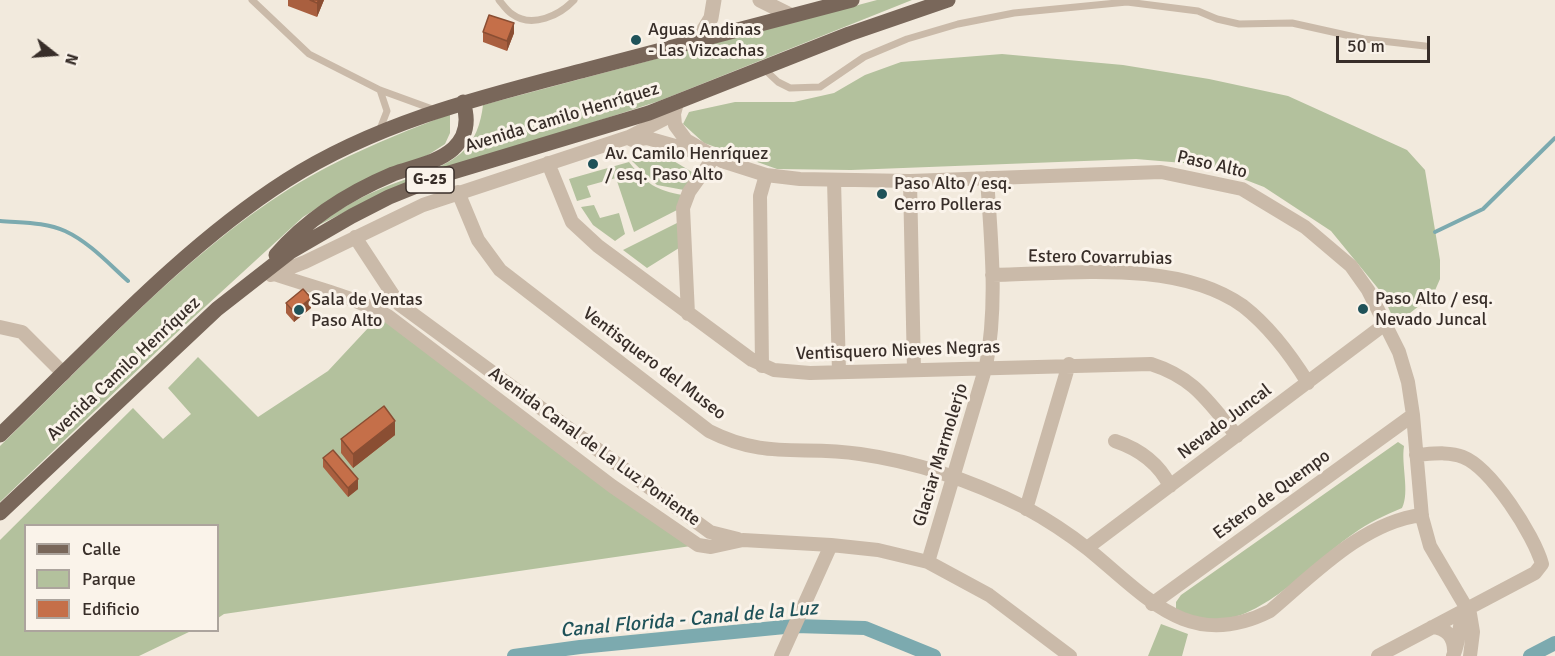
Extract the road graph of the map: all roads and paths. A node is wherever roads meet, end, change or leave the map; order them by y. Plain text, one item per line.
1 (252, 0) edge
2 (574, 0) edge
3 (714, 0) edge
4 (760, 0) edge
5 (852, 0) edge
6 (948, 0) edge
7 (502, 1) edge
8 (792, 16) junction
9 (697, 41) junction
10 (1425, 46) dead end
11 (764, 68) junction
12 (380, 90) junction
13 (463, 102) junction
14 (675, 109) junction
15 (437, 110) junction
16 (379, 131) junction
17 (612, 142) junction
18 (714, 156) junction
19 (548, 163) junction
20 (766, 175) junction
21 (987, 178) junction
22 (834, 180) junction
23 (910, 181) junction
24 (458, 192) junction
25 (355, 237) junction
26 (270, 272) junction
27 (992, 275) junction
28 (688, 314) junction
29 (1385, 324) junction
30 (0, 327) edge
31 (1069, 364) junction
32 (762, 366) junction
33 (986, 366) junction
34 (914, 369) junction
35 (839, 372) junction
36 (64, 374) junction
37 (1308, 382) junction
38 (1413, 415) junction
39 (0, 435) edge
40 (1237, 436) junction
41 (1114, 441) dead end
42 (1416, 455) junction
43 (953, 476) junction
44 (1170, 486) junction
45 (1026, 509) junction
46 (0, 513) edge
47 (1422, 515) junction
48 (743, 540) junction
49 (831, 545) junction
50 (1087, 548) junction
51 (928, 562) junction
52 (1152, 604) junction
53 (1467, 607) junction
54 (1432, 627) junction
55 (1471, 649) edge
56 (781, 656) edge
57 (1070, 656) edge
58 (1378, 656) edge
59 (1453, 656) edge

1 - 12 lane
2 - 7 lane
3 - 9 street
4 - 8 street
5 - 8 main road, Avenida Camilo Henríquez
6 - 11 main road, Avenida Camilo Henríquez / G-25
8 - 9 main road, Avenida Camilo Henríquez
9 - 13 main road, Avenida Camilo Henríquez
10 - 11 lane
11 - 14 main road, Avenida Camilo Henríquez / G-25
12 - 15 lane
12 - 16 lane
13 - 15 main road, Avenida Camilo Henríquez
13 - 26 main road
14 - 17 street
14 - 18 street, Paso Alto
14 - 26 main road, Avenida Camilo Henríquez / G-25
15 - 16 main road, Avenida Camilo Henríquez
16 - 36 main road, Avenida Camilo Henríquez
17 - 18 street, Paso Alto
17 - 19 street
18 - 20 street, Paso Alto
18 - 28 street
19 - 24 street
19 - 28 street, Ventisquero Nieves Negras
20 - 22 street, Paso Alto
20 - 32 street
21 - 23 street, Paso Alto
21 - 27 street, Glaciar Marmolerjo
21 - 29 street, Paso Alto
22 - 23 street, Paso Alto
22 - 35 street
23 - 34 street
24 - 25 street
24 - 43 street, Ventisquero del Museo
25 - 26 street
25 - 48 street
26 - 46 main road, Avenida Camilo Henríquez / G-25
26 - 48 street, Avenida Canal de La Luz Poniente
27 - 33 street, Glaciar Marmolerjo
27 - 37 street, Estero Covarrubias
28 - 32 street, Ventisquero Nieves Negras
29 - 37 street, Nevado Juncal
29 - 38 street, Paso Alto
30 - 36 street
31 - 33 street, Ventisquero Nieves Negras
31 - 40 street, Ventisquero Nieves Negras
31 - 45 street
32 - 35 street, Ventisquero Nieves Negras
33 - 34 street, Ventisquero Nieves Negras
33 - 43 street, Glaciar Marmolerjo
34 - 35 street, Ventisquero Nieves Negras
36 - 39 main road, Avenida Camilo Henríquez
37 - 40 street, Nevado Juncal
38 - 42 street, Paso Alto
38 - 52 street, Estero de Quempo
40 - 44 street, Nevado Juncal
41 - 44 street
42 - 47 street, Paso Alto
42 - 53 street
43 - 45 street, Ventisquero del Museo
43 - 51 street, Glaciar Marmolerjo
44 - 50 street, Nevado Juncal
45 - 50 street, Ventisquero del Museo
47 - 52 street, Ventisquero del Museo
47 - 53 street, Paso Alto
48 - 49 street, Avenida Canal de La Luz Poniente
49 - 51 street, Avenida Canal de La Luz Poniente
49 - 56 street
50 - 52 street, Ventisquero del Museo
51 - 57 street, Avenida Canal de La Luz Poniente
53 - 54 street
53 - 55 street
53 - 59 street
54 - 58 street
54 - 59 street

